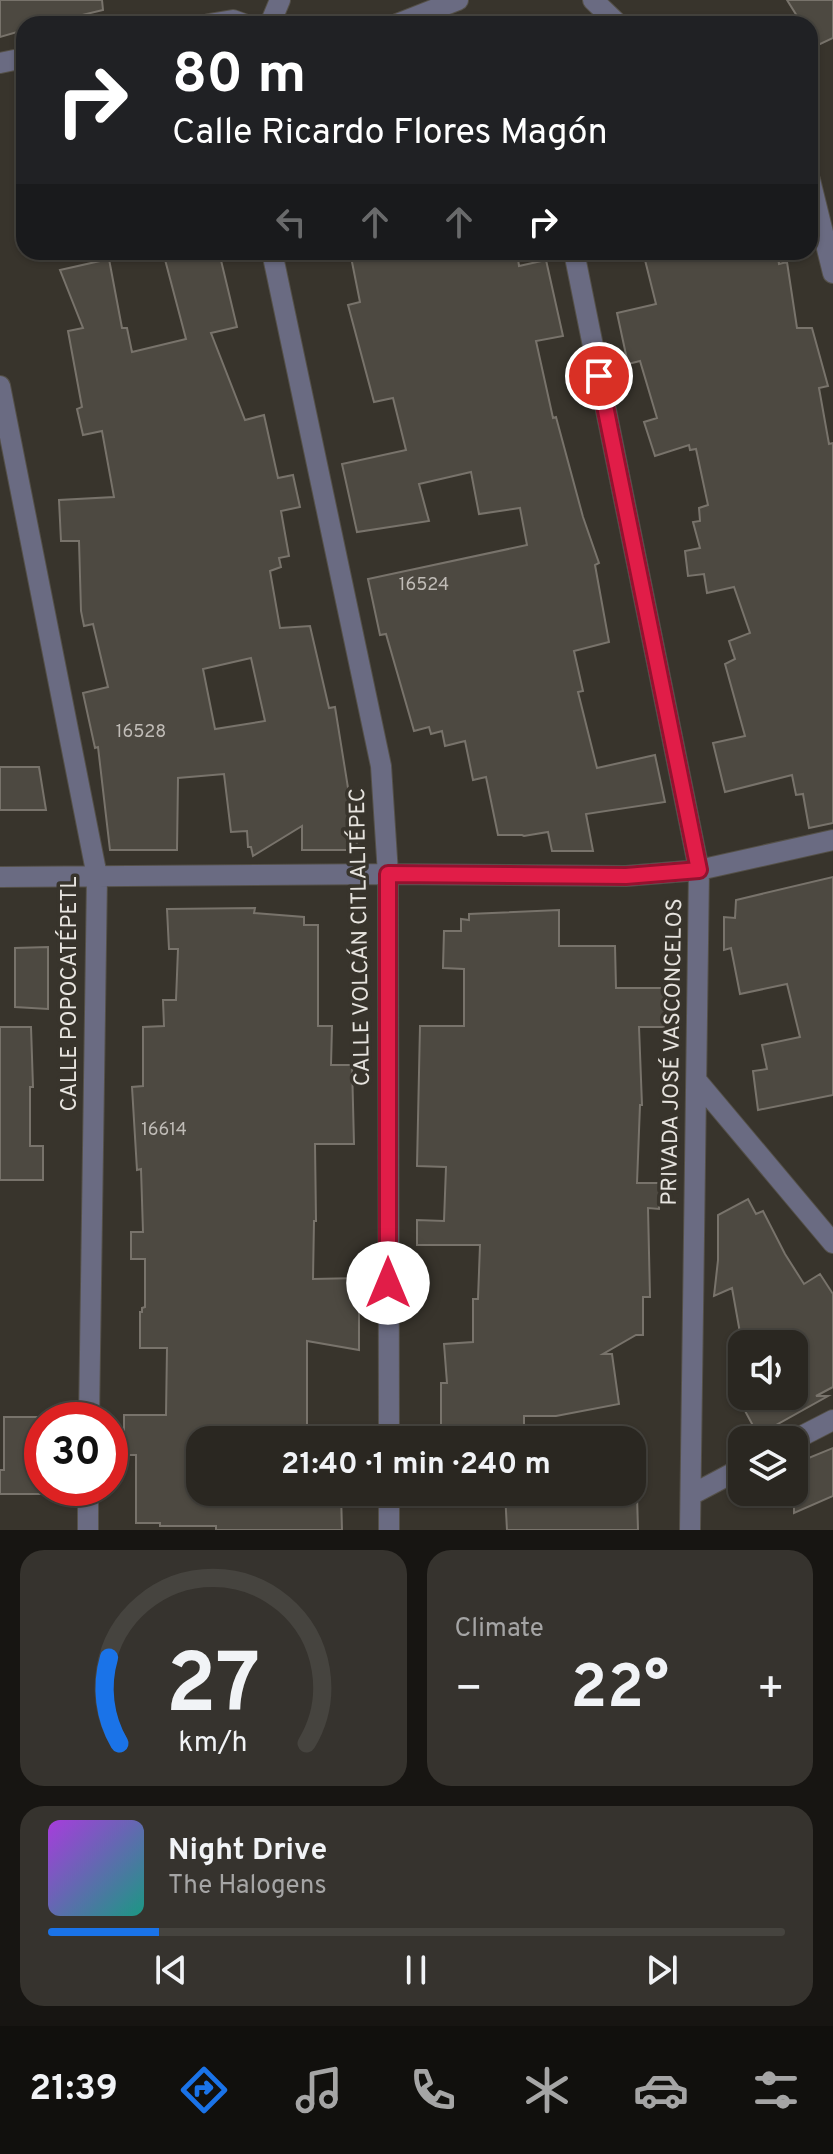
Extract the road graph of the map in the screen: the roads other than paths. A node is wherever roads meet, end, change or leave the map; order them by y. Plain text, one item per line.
1 (458, 0) edge
2 (593, 0) edge
3 (417, 16) edge
4 (610, 16) edge
5 (818, 212) edge
6 (274, 260) edge
7 (576, 260) edge
8 (833, 273) edge
9 (0, 386) edge
10 (833, 840) edge
11 (699, 870) junction
12 (388, 874) junction
13 (97, 876) junction
14 (0, 877) edge
15 (697, 1081) junction
16 (833, 1243) edge
17 (89, 1402) edge
18 (833, 1420) edge
19 (389, 1426) edge
20 (808, 1433) edge
21 (728, 1475) edge
22 (691, 1495) junction
23 (88, 1506) edge
24 (389, 1506) edge
25 (88, 1530) edge
26 (389, 1530) edge
27 (690, 1530) edge

1 - 3 street
2 - 4 street
5 - 8 street
6 - 12 street, CALLE VOLCÁN CITLALTÉPEC
7 - 11 street, PRIVADA JOSÉ VASCONCELOS
9 - 13 street, CALLE POPOCATÉPETL
10 - 11 street
11 - 12 street
11 - 15 street, PRIVADA JOSÉ VASCONCELOS
12 - 13 street
12 - 19 street, CALLE VOLCÁN CITLALTÉPEC
13 - 14 street
13 - 17 street, CALLE POPOCATÉPETL
15 - 16 street
15 - 22 street, PRIVADA JOSÉ VASCONCELOS
18 - 20 street
21 - 22 street
22 - 27 street, PRIVADA JOSÉ VASCONCELOS
23 - 25 street
24 - 26 street

